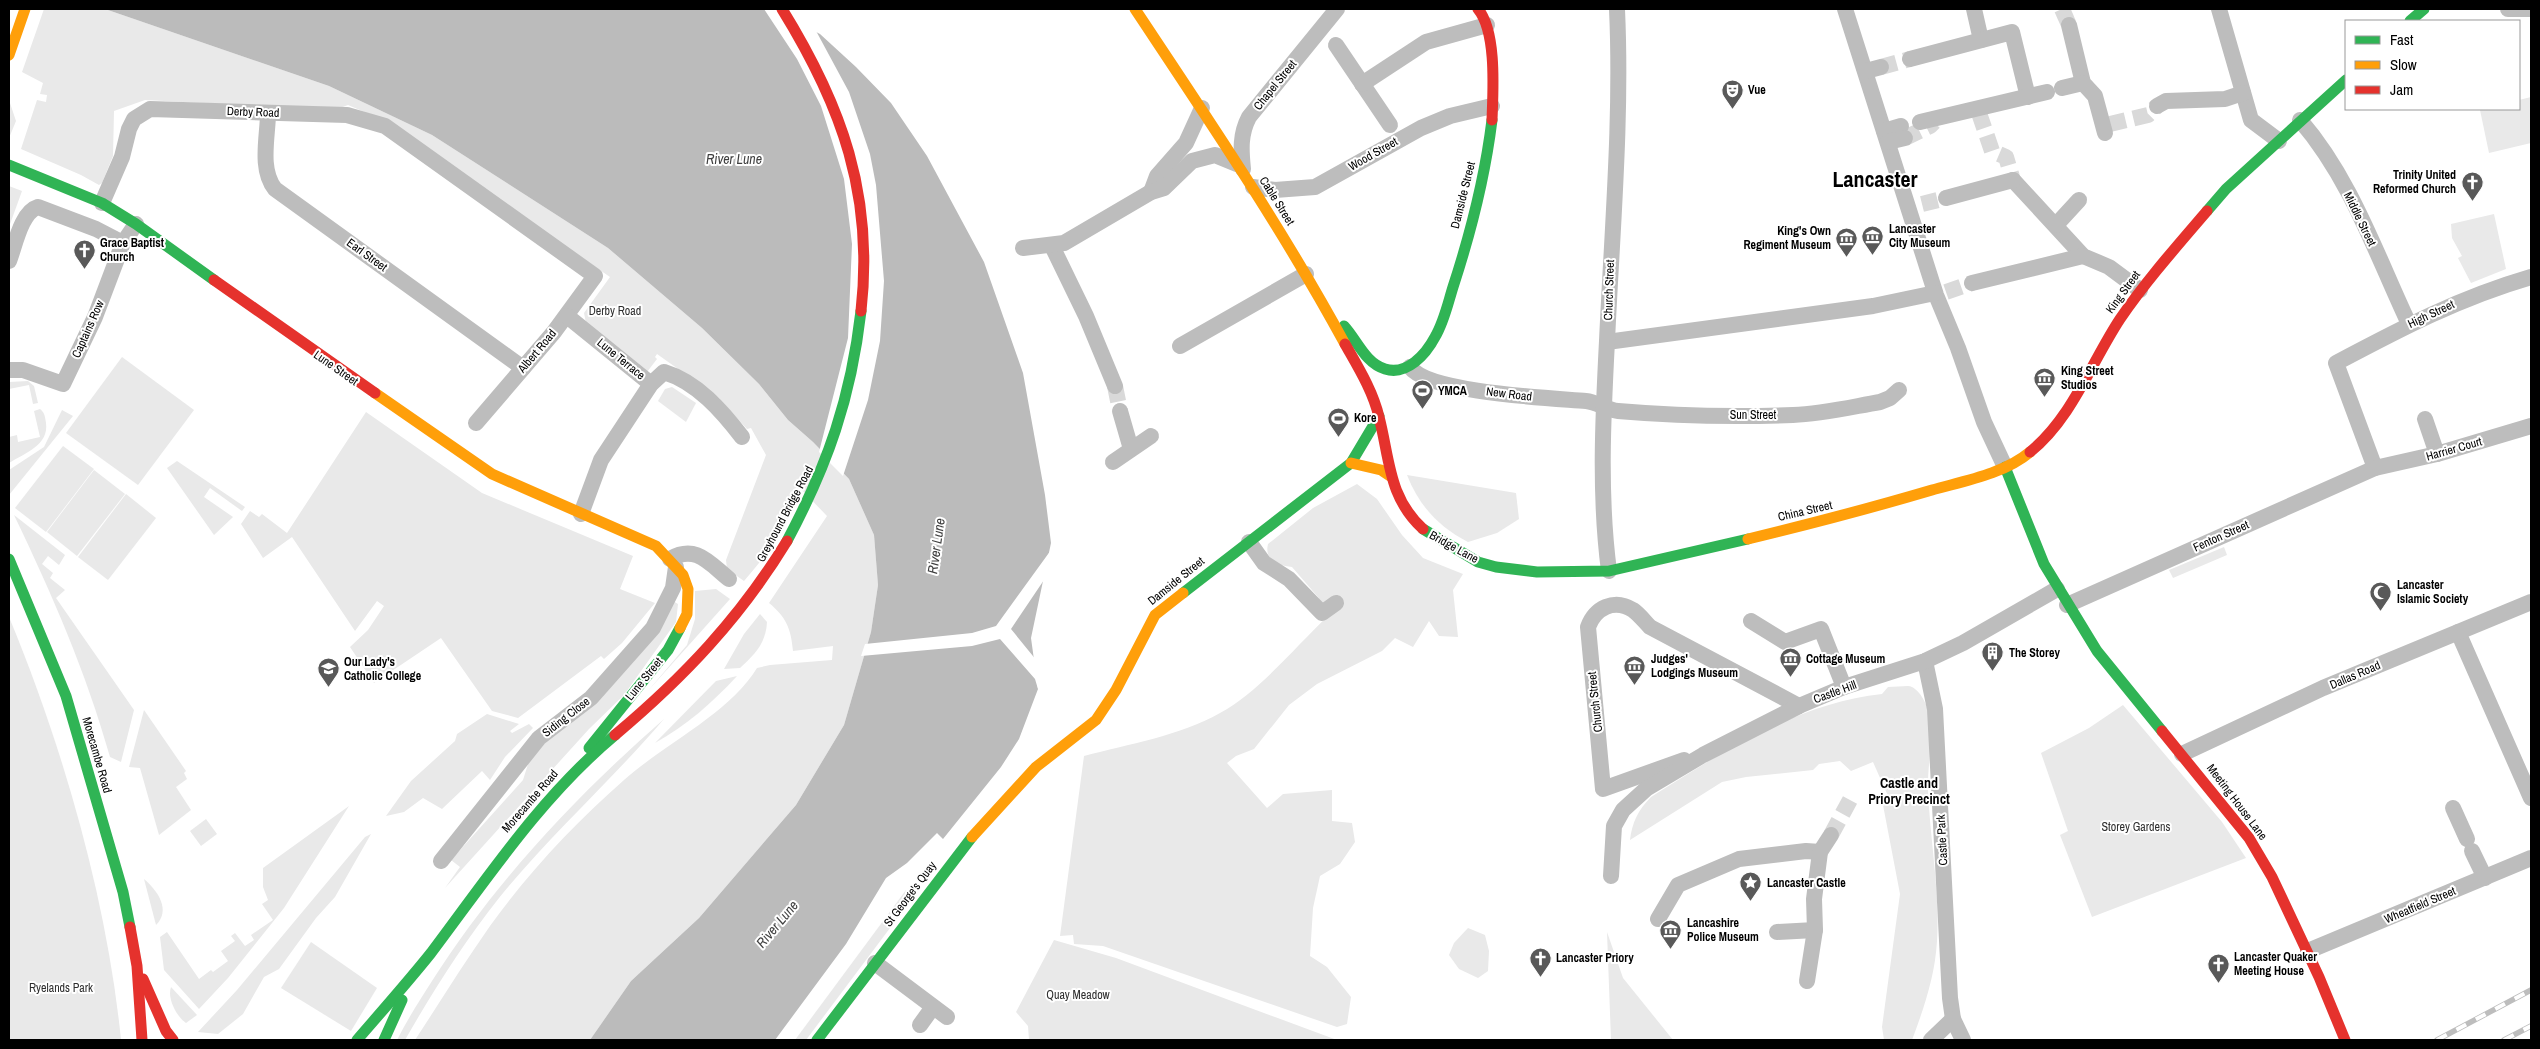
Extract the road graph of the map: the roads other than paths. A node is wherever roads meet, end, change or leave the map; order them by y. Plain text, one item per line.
1 (26, 9) edge
2 (782, 9) edge
3 (1135, 9) edge
4 (1337, 9) edge
5 (1617, 9) edge
6 (1845, 9) edge
7 (1974, 9) edge
8 (2219, 9) edge
9 (2508, 9) edge
10 (2531, 9) edge
11 (1484, 14) edge
12 (2069, 25) tunnel mouth
13 (1981, 40) junction
14 (1336, 45) dead end
15 (9, 56) edge
16 (1910, 59) tunnel mouth
17 (2345, 81) edge
18 (2083, 83) junction
19 (1362, 84) junction
20 (2243, 93) junction
21 (2028, 97) junction
22 (1492, 106) junction
23 (2156, 106) tunnel mouth
24 (1202, 108) junction
25 (268, 113) junction
26 (2300, 120) junction
27 (1929, 121) tunnel mouth
28 (1390, 124) dead end
29 (2106, 128) dead end
30 (1903, 132) tunnel mouth
31 (1886, 136) junction
32 (2279, 141) junction
33 (9, 165) edge
34 (1240, 169) junction
35 (62, 186) junction
36 (1253, 188) junction
37 (1151, 192) junction
38 (1946, 198) tunnel mouth
39 (2078, 200) dead end
40 (102, 203) junction
41 (48, 209) junction
42 (136, 224) junction
43 (2056, 225) junction
44 (123, 243) junction
45 (1052, 246) junction
46 (1024, 248) dead end
47 (2083, 256) junction
48 (9, 261) edge
49 (1306, 274) junction
50 (595, 276) joint
51 (2531, 277) edge
52 (1972, 283) tunnel mouth
53 (2140, 290) junction
54 (1939, 293) junction
55 (1326, 310) junction
56 (567, 316) junction
57 (2409, 324) junction
58 (1607, 342) junction
59 (1180, 346) dead end
60 (1410, 367) junction
61 (523, 368) junction
62 (9, 370) edge
63 (651, 384) junction
64 (1115, 386) tunnel mouth
65 (1899, 390) dead end
66 (1602, 407) junction
67 (1120, 411) tunnel mouth
68 (1379, 416) junction
69 (2425, 419) dead end
70 (476, 423) dead end
71 (2531, 426) edge
72 (1151, 436) dead end
73 (742, 437) dead end
74 (1131, 449) junction
75 (2437, 454) junction
76 (1113, 462) dead end
77 (1351, 463) junction
78 (2005, 467) junction
79 (2375, 468) junction
80 (1390, 476) junction
81 (581, 514) junction
82 (1249, 542) junction
83 (9, 559) edge
84 (673, 563) junction
85 (1609, 571) junction
86 (729, 579) dead end
87 (2057, 589) junction
88 (1336, 602) dead end
89 (2531, 602) edge
90 (2067, 605) junction
91 (1592, 616) joint
92 (1752, 621) dead end
93 (731, 622) joint
94 (2458, 632) junction
95 (1925, 661) junction
96 (1844, 687) junction
97 (1799, 706) junction
98 (2182, 754) junction
99 (1703, 756) junction
100 (1032, 770) joint
101 (2526, 770) edge
102 (557, 788) junction
103 (2531, 798) edge
104 (2453, 808) dead end
105 (1831, 835) tunnel mouth
106 (1820, 852) junction
107 (2531, 858) edge
108 (442, 862) dead end
109 (1611, 876) dead end
110 (2485, 878) junction
111 (1658, 919) dead end
112 (1815, 930) junction
113 (1777, 932) dead end
114 (2308, 951) junction
115 (875, 963) junction
116 (137, 966) junction
117 (413, 975) junction
118 (1807, 981) dead end
119 (933, 1007) junction
120 (947, 1017) dead end
121 (1953, 1019) junction
122 (920, 1025) dead end
123 (142, 1040) edge
124 (173, 1040) edge
125 (356, 1040) edge
126 (384, 1040) edge
127 (817, 1040) edge
128 (1931, 1040) edge
129 (1963, 1040) edge
130 (2345, 1040) edge

1 - 15 main road
2 - 93 main road, Greyhound Bridge Road
3 - 24 main road, Cable Street
4 - 34 street, Chapel Street
5 - 58 street, Church Street
6 - 31 street
7 - 13 street
8 - 20 street
9 - 10 street
11 - 19 street
11 - 22 main road, Damside Street
12 - 18 street
13 - 16 street
13 - 21 street
14 - 19 street
17 - 26 main road
18 - 21 street
18 - 29 street
19 - 28 street
20 - 23 street
20 - 32 street
21 - 27 street
22 - 36 street, Wood Street
22 - 60 main road, Damside Street
24 - 34 main road, Cable Street
24 - 37 street
25 - 40 street, Derby Road
25 - 50 street, Derby Road
25 - 61 street, Earl Street
26 - 32 main road, King Street
26 - 57 street, Middle Street
30 - 31 street
31 - 54 street
32 - 53 main road, King Street
33 - 35 main road, Lune Street
34 - 36 main road, Cable Street
34 - 37 street
35 - 40 main road, Lune Street
35 - 41 street
36 - 49 main road, Cable Street
37 - 45 street
38 - 43 street
39 - 43 street
40 - 42 main road, Lune Street
41 - 44 street
41 - 48 street
42 - 44 street, Captains Row
42 - 81 main road, Lune Street
43 - 47 street
44 - 62 street, Captains Row
45 - 46 street
45 - 64 street
47 - 52 street
47 - 53 street
49 - 55 main road, Cable Street
49 - 59 street
50 - 56 street, Albert Road
51 - 57 street, High Street
53 - 78 main road, King Street
54 - 58 street
54 - 78 street
55 - 60 main road
55 - 68 main road, Cable Street
56 - 61 street, Albert Road
56 - 63 street, Lune Terrace
57 - 79 street, High Street
58 - 66 street, Church Street
60 - 66 street, New Road
61 - 70 street, Albert Road
63 - 73 street, Lune Terrace
63 - 81 street
65 - 66 street, Sun Street
66 - 85 street, Church Street
67 - 74 street
68 - 77 main road, Damside Street
68 - 80 main road, Bridge Lane
69 - 75 street
71 - 75 street, Harrier Court
72 - 74 street
74 - 76 street
75 - 79 street, Harrier Court
77 - 80 main road
77 - 82 main road, Damside Street
78 - 85 main road, China Street
78 - 87 main road, Meeting House Lane
79 - 90 street, Fenton Street
80 - 85 main road, Bridge Lane
81 - 84 main road, Lune Street
82 - 88 street
82 - 100 main road, Damside Street
83 - 116 main road, Morecambe Road
84 - 86 street
84 - 102 main road, Lune Street
84 - 108 street, Siding Close
87 - 90 main road, Meeting House Lane
87 - 95 street, Castle Hill
89 - 94 street, Dallas Road
90 - 98 main road, Meeting House Lane
91 - 97 street, Castle Hill
91 - 99 street, Church Street
92 - 96 street
93 - 102 main road, Morecambe Road
94 - 98 street, Dallas Road
94 - 101 street
95 - 96 street, Castle Hill
95 - 121 street, Castle Park
96 - 97 street, Castle Hill
97 - 99 street
98 - 114 main road, Meeting House Lane
99 - 109 street
100 - 115 main road, St George's Quay
101 - 103 street
102 - 117 main road, Morecambe Road
104 - 110 street
105 - 106 street
106 - 111 street
106 - 112 street
107 - 110 street, Wheatfield Street
110 - 114 street, Wheatfield Street
112 - 113 street
112 - 118 street
114 - 130 main road, Meeting House Lane
115 - 119 street
115 - 127 main road, St George's Quay
116 - 123 main road, Morecambe Road
116 - 124 main road, Morecambe Road
117 - 125 main road, Morecambe Road
117 - 126 main road, Morecambe Road
119 - 120 street
119 - 122 street
121 - 128 street
121 - 129 street, Castle Park

